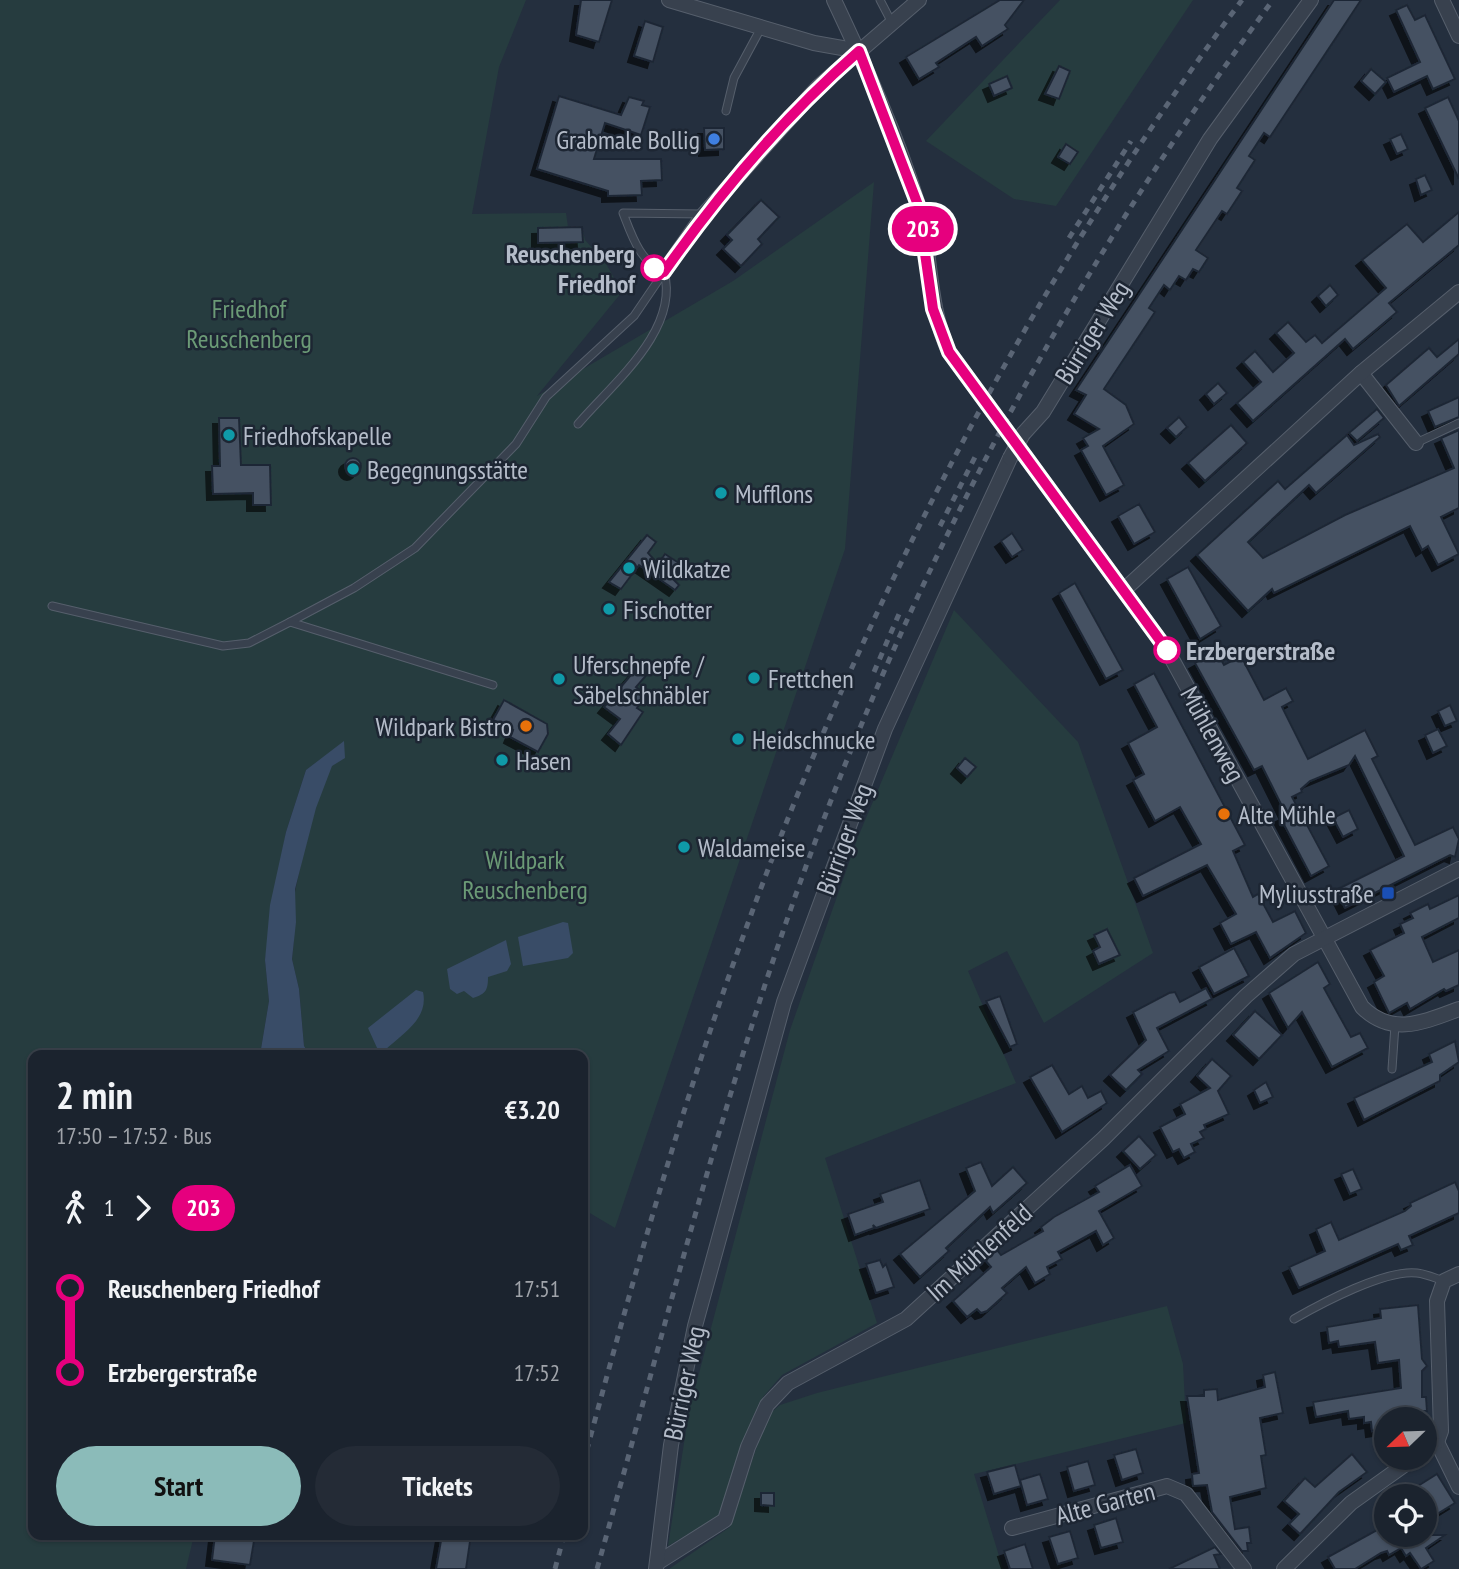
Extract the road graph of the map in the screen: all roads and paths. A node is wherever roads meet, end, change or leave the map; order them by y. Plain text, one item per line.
1 (669, 0) edge
2 (834, 0) edge
3 (880, 0) edge
4 (919, 0) edge
5 (1311, 0) edge
6 (1442, 0) edge
7 (892, 23) junction
8 (762, 27) junction
9 (1459, 36) edge
10 (859, 51) junction
11 (726, 111) dead end
12 (704, 214) junction
13 (664, 272) junction
14 (1459, 292) edge
15 (1361, 373) junction
16 (1459, 423) edge
17 (578, 424) dead end
18 (1416, 443) joint
19 (1125, 589) junction
20 (52, 606) dead end
21 (290, 622) junction
22 (493, 685) dead end
23 (1459, 869) edge
24 (1322, 937) junction
25 (1459, 1009) edge
26 (1395, 1025) junction
27 (1392, 1069) dead end
28 (1459, 1274) edge
29 (1444, 1281) junction
30 (1294, 1319) dead end
31 (1437, 1437) edge
32 (1437, 1451) edge
33 (1453, 1466) edge
34 (1398, 1470) edge
35 (1459, 1487) edge
36 (1012, 1528) dead end
37 (657, 1566) edge
38 (1244, 1569) edge
39 (1284, 1569) edge

1 - 8 street
2 - 10 street, Mühlenweg
3 - 7 lane
4 - 7 street
5 - 37 street, Bürriger Weg, bridge
6 - 9 street
7 - 10 street
8 - 10 street
8 - 11 lane
10 - 12 street
10 - 19 street, Mühlenweg
12 - 13 street
12 - 13 lane
13 - 17 lane
13 - 21 lane
14 - 15 street
15 - 18 street
15 - 19 street
16 - 18 lane
19 - 24 street, Mühlenweg
20 - 21 lane
21 - 22 lane
23 - 24 street
24 - 26 street, Mühlenweg
24 - 37 street, Im Mühlenfeld
25 - 26 street
26 - 27 lane
28 - 29 street
29 - 30 lane
29 - 31 street
32 - 33 street
33 - 35 street
34 - 39 street
36 - 38 street, Alte Garten

